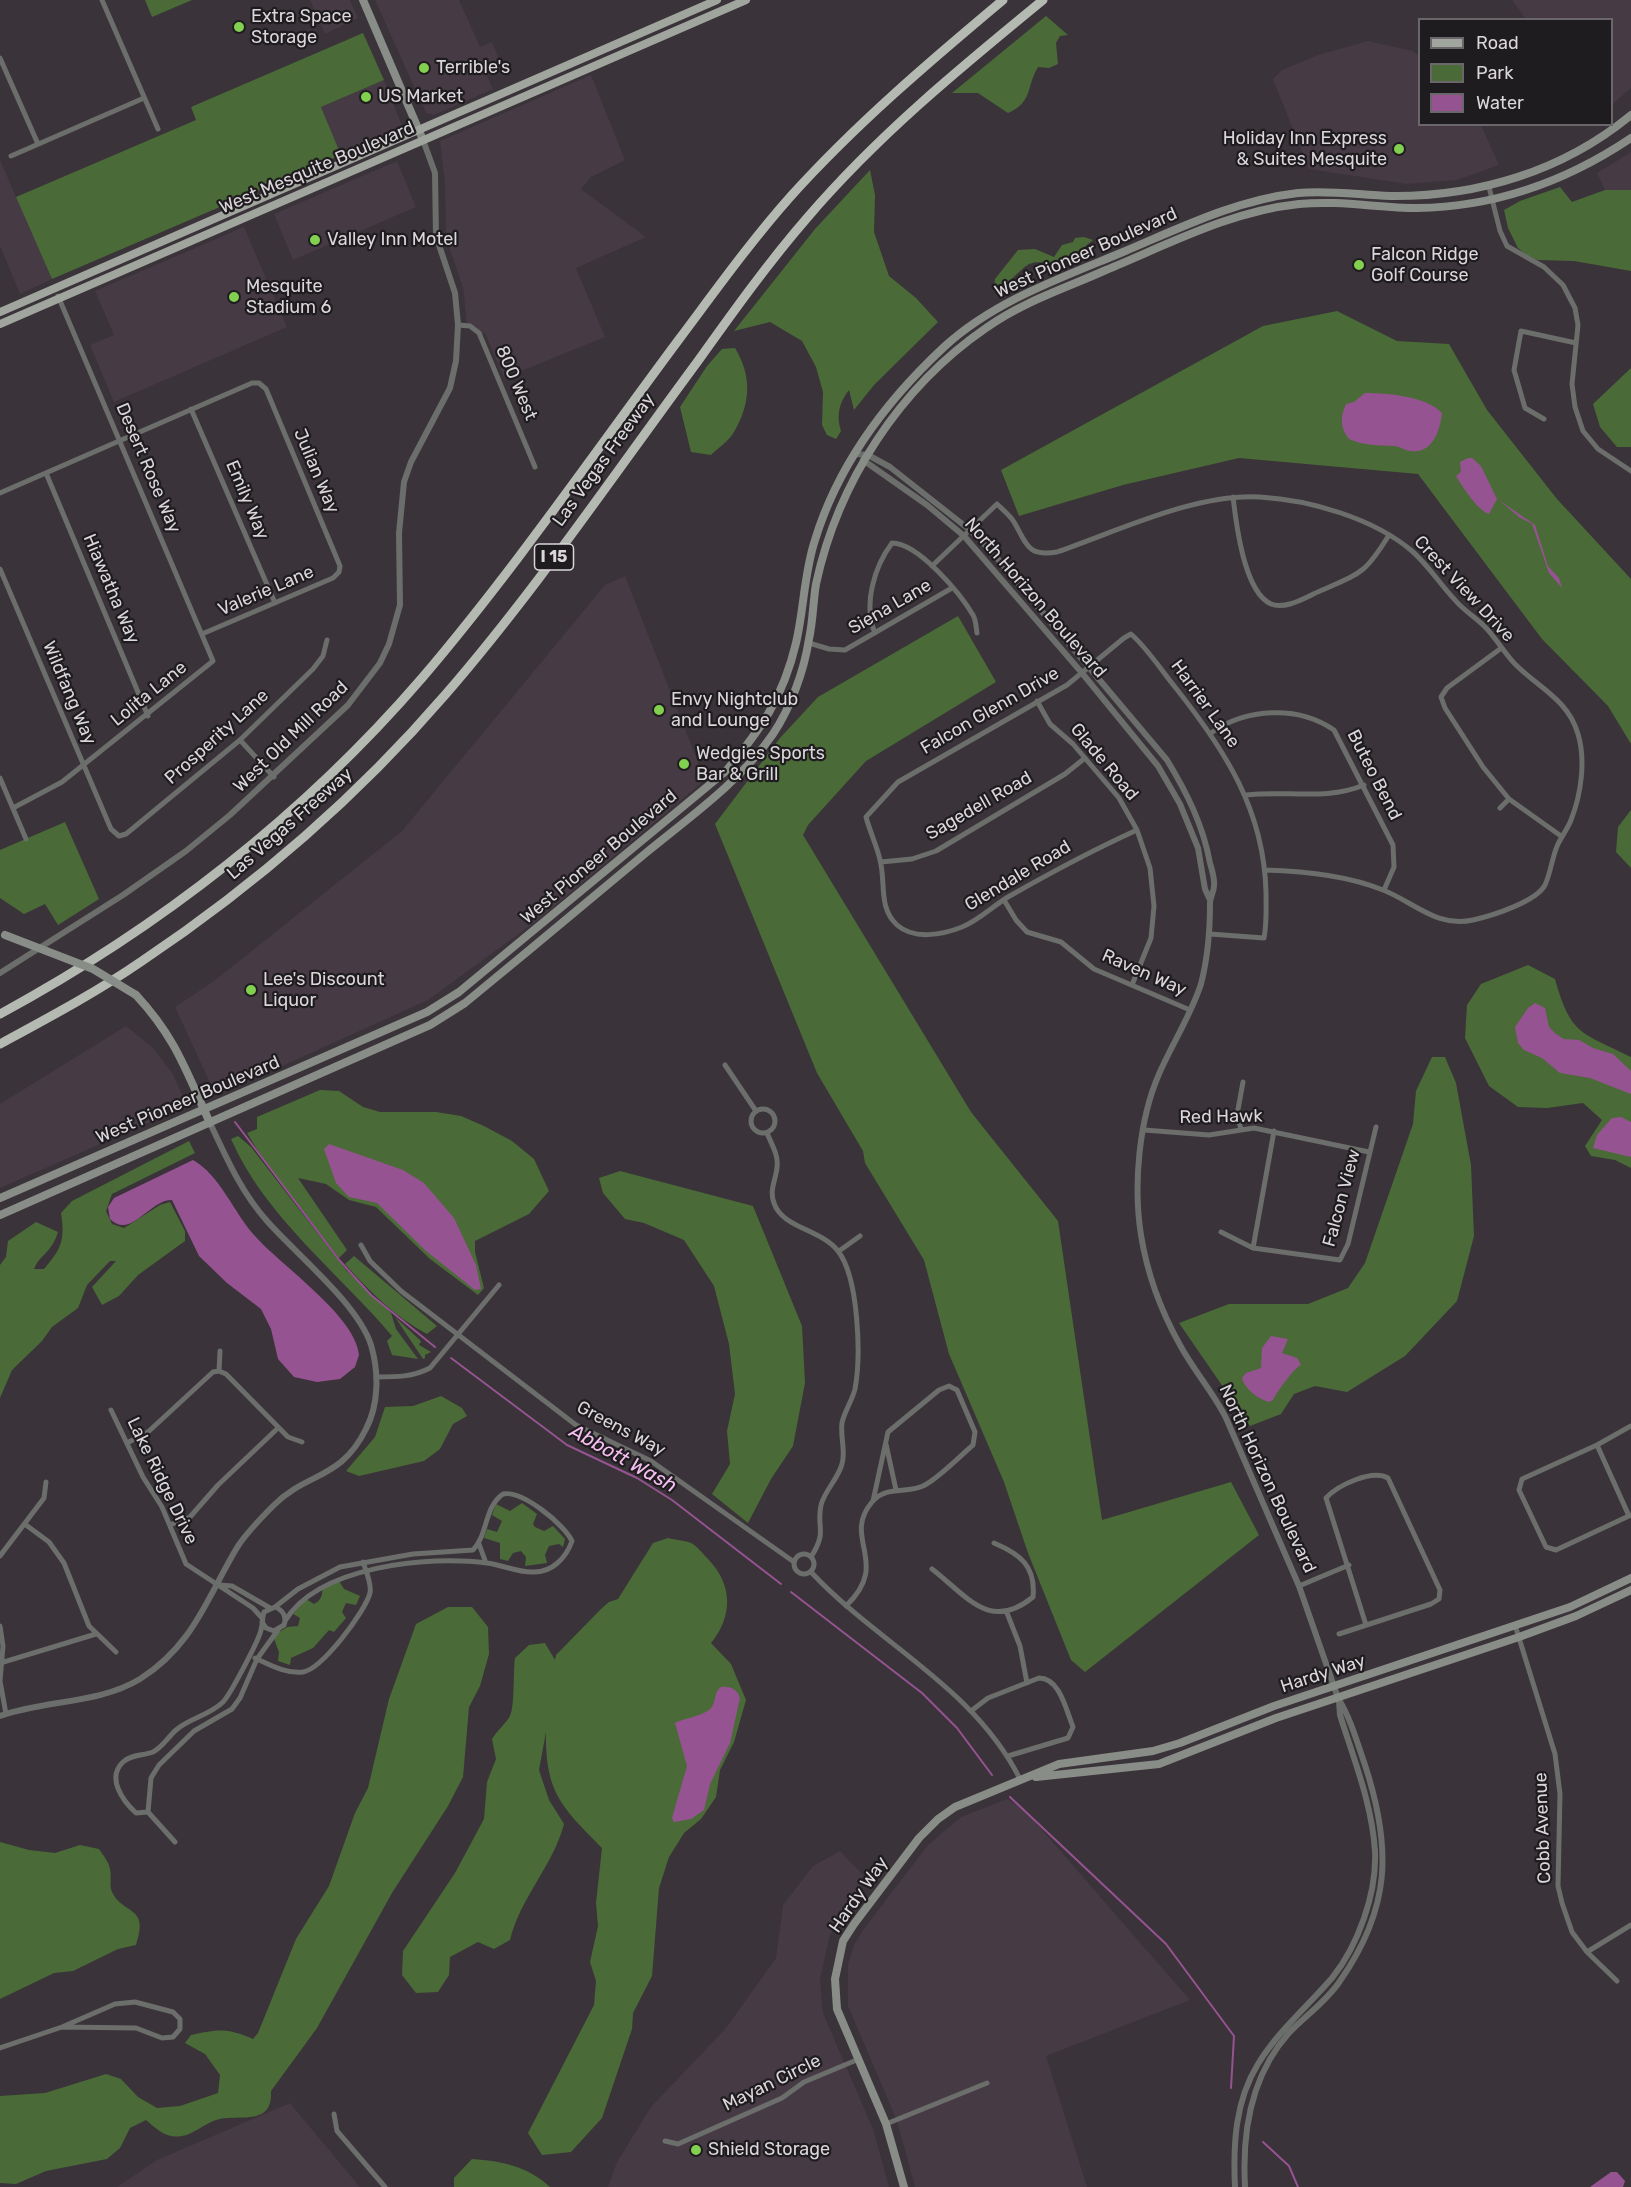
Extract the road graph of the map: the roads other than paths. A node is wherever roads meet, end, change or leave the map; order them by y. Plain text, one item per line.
1 (102, 0) edge
2 (363, 0) edge
3 (717, 0) edge
4 (746, 0) edge
5 (1003, 0) edge
6 (1043, 0) edge
7 (0, 58) edge
8 (144, 98) junction
9 (1631, 115) edge
10 (158, 129) dead end
11 (421, 135) junction
12 (1631, 138) edge
13 (38, 144) junction
14 (10, 156) dead end
15 (1489, 187) junction
16 (1492, 200) junction
17 (55, 288) junction
18 (59, 298) junction
19 (0, 312) edge
20 (0, 324) edge
21 (458, 325) junction
22 (1576, 343) junction
23 (191, 409) junction
24 (1544, 419) dead end
25 (119, 440) junction
26 (856, 454) junction
27 (866, 459) junction
28 (535, 467) dead end
29 (1631, 471) edge
30 (46, 473) junction
31 (0, 493) edge
32 (1233, 497) junction
33 (970, 530) junction
34 (1389, 535) junction
35 (964, 536) junction
36 (932, 566) junction
37 (0, 569) edge
38 (339, 573) joint
39 (952, 588) junction
40 (275, 603) junction
41 (875, 633) junction
42 (977, 633) dead end
43 (202, 634) junction
44 (1131, 634) joint
45 (327, 640) dead end
46 (809, 643) junction
47 (1500, 649) junction
48 (213, 661) joint
49 (1089, 667) junction
50 (1083, 673) junction
51 (1037, 700) junction
52 (148, 716) junction
53 (1211, 733) junction
54 (240, 740) junction
55 (1085, 758) junction
56 (83, 766) junction
57 (274, 777) junction
58 (0, 778) edge
59 (1364, 785) junction
60 (1246, 795) junction
61 (1509, 799) junction
62 (12, 808) junction
63 (1500, 808) dead end
64 (111, 829) joint
65 (1137, 830) junction
66 (1562, 836) junction
67 (26, 839) dead end
68 (881, 862) junction
69 (1265, 870) junction
70 (1384, 890) junction
71 (1004, 900) junction
72 (1210, 900) junction
73 (2, 934) edge
74 (1210, 934) junction
75 (0, 973) edge
76 (1132, 985) junction
77 (1190, 1010) junction
78 (0, 1014) edge
79 (0, 1044) edge
80 (725, 1065) dead end
81 (1243, 1082) dead end
82 (204, 1109) junction
83 (756, 1111) junction
84 (210, 1123) junction
85 (1376, 1127) dead end
86 (1241, 1129) junction
87 (1144, 1130) junction
88 (1275, 1131) junction
89 (767, 1133) junction
90 (1369, 1152) junction
91 (0, 1198) edge
92 (0, 1215) edge
93 (1221, 1232) dead end
94 (860, 1236) dead end
95 (361, 1245) dead end
96 (1253, 1248) junction
97 (838, 1251) junction
98 (499, 1285) dead end
99 (457, 1335) junction
100 (220, 1351) dead end
101 (219, 1371) junction
102 (376, 1377) junction
103 (111, 1410) dead end
104 (1631, 1426) edge
105 (279, 1428) junction
106 (885, 1438) junction
107 (302, 1442) dead end
108 (127, 1443) junction
109 (1597, 1445) junction
110 (46, 1482) dead end
111 (896, 1490) junction
112 (873, 1501) junction
113 (1630, 1516) edge
114 (26, 1525) junction
115 (170, 1525) junction
116 (994, 1543) dead end
117 (479, 1545) junction
118 (0, 1556) edge
119 (811, 1557) junction
120 (363, 1562) junction
121 (794, 1562) junction
122 (486, 1563) junction
123 (1348, 1565) junction
124 (932, 1569) dead end
125 (366, 1571) junction
126 (811, 1572) junction
127 (1631, 1578) edge
128 (218, 1584) junction
129 (1299, 1586) junction
130 (1631, 1590) edge
131 (846, 1606) junction
132 (272, 1608) junction
133 (1007, 1613) junction
134 (262, 1620) junction
135 (285, 1621) junction
136 (1366, 1625) junction
137 (1515, 1625) junction
138 (0, 1626) edge
139 (278, 1630) junction
140 (96, 1634) junction
141 (1340, 1634) dead end
142 (1519, 1637) junction
143 (116, 1652) dead end
144 (248, 1654) junction
145 (257, 1659) junction
146 (1, 1663) edge
147 (1027, 1683) junction
148 (1334, 1686) junction
149 (1338, 1698) junction
150 (971, 1711) junction
151 (3, 1715) edge
152 (1008, 1756) junction
153 (1020, 1779) junction
154 (148, 1812) junction
155 (176, 1842) dead end
156 (1631, 1925) edge
157 (1587, 1952) junction
158 (1617, 1981) dead end
159 (62, 2027) junction
160 (0, 2048) edge
161 (859, 2059) junction
162 (987, 2083) dead end
163 (334, 2114) dead end
164 (886, 2124) junction
165 (665, 2141) dead end
166 (385, 2187) edge
167 (904, 2187) edge
168 (1235, 2187) edge
169 (1245, 2187) edge

1 - 8 street
2 - 11 main road
3 - 11 main road, West Mesquite Boulevard
4 - 11 main road, West Mesquite Boulevard
5 - 78 highway, Las Vegas Freeway / I 15
6 - 79 highway, Las Vegas Freeway / I 15
7 - 13 street
8 - 10 street
8 - 13 street
9 - 15 main road, West Pioneer Boulevard
11 - 17 main road, West Mesquite Boulevard
11 - 18 main road, West Mesquite Boulevard
11 - 21 street, West Old Mill Road
12 - 16 main road, West Pioneer Boulevard
13 - 14 street
15 - 16 street
15 - 26 main road, West Pioneer Boulevard
16 - 22 street
16 - 27 main road, West Pioneer Boulevard
17 - 18 street, Desert Rose Way
17 - 19 main road, West Mesquite Boulevard
18 - 20 main road, West Mesquite Boulevard
18 - 25 street, Desert Rose Way
21 - 28 street, 800 West
21 - 57 street, West Old Mill Road
22 - 24 street
22 - 29 street
23 - 25 street
23 - 38 street, Julian Way
23 - 40 street, Emily Way
25 - 30 street
25 - 43 street, Desert Rose Way
26 - 27 street, North Horizon Boulevard
26 - 82 main road, West Pioneer Boulevard
27 - 33 street, North Horizon Boulevard
27 - 35 street, North Horizon Boulevard
27 - 46 main road, West Pioneer Boulevard
30 - 31 street
30 - 52 street, Hiawatha Way
32 - 33 street, Crest View Drive
32 - 34 street, Crest View Drive
32 - 34 street
33 - 35 street, Crest View Drive
33 - 49 street, North Horizon Boulevard
34 - 47 street, Crest View Drive
35 - 36 street, Crest View Drive
35 - 50 street, North Horizon Boulevard
36 - 39 street
36 - 41 street
37 - 56 street, Wildfang Way
38 - 40 street, Valerie Lane
39 - 41 street, Siena Lane
39 - 42 street
40 - 43 street, Valerie Lane
41 - 46 street, Siena Lane
43 - 48 street, Desert Rose Way
44 - 49 street, Falcon Glenn Drive
44 - 53 street, Harrier Lane
45 - 54 street, Prosperity Lane
46 - 84 main road, West Pioneer Boulevard
47 - 61 street
47 - 66 street, Crest View Drive
48 - 52 street, Lolita Lane
49 - 50 street, Falcon Glenn Drive
49 - 72 street, North Horizon Boulevard
50 - 51 street, Falcon Glenn Drive
50 - 72 street, North Horizon Boulevard
51 - 55 street, Glade Road
51 - 68 street, Falcon Glenn Drive
52 - 56 street, Lolita Lane
53 - 59 street, Buteo Bend
53 - 60 street, Harrier Lane
54 - 57 street
54 - 64 street, Prosperity Lane
55 - 65 street, Glade Road
55 - 68 street, Sagedell Road
56 - 62 street, Lolita Lane
56 - 64 street, Wildfang Way
57 - 75 street, West Old Mill Road
58 - 62 street
59 - 60 street
59 - 70 street, Buteo Bend
60 - 69 street, Harrier Lane
61 - 63 street
61 - 66 street
62 - 67 street
65 - 71 street, Glendale Road
65 - 76 street, Glade Road
66 - 70 street, Crest View Drive
68 - 71 street, Glendale Road
69 - 70 street, Crest View Drive
69 - 74 street, Harrier Lane
71 - 76 street, Raven Way
72 - 74 street, North Horizon Boulevard
73 - 82 main road, bridge
74 - 77 street, North Horizon Boulevard
76 - 77 street, Raven Way
77 - 87 street, North Horizon Boulevard
80 - 83 street
81 - 86 street
82 - 84 main road
82 - 91 main road, West Pioneer Boulevard
83 - 89 street
83 - 89 street
84 - 92 main road, West Pioneer Boulevard
84 - 102 street
85 - 90 street, Falcon View
86 - 87 street, Red Hawk
86 - 88 street, Red Hawk
87 - 129 street, North Horizon Boulevard
88 - 90 street, Red Hawk
88 - 96 street
89 - 97 street
90 - 96 street, Falcon View
93 - 96 street, Falcon View
94 - 97 street
95 - 99 street, Greens Way
97 - 119 street
98 - 99 street
99 - 102 street
99 - 121 street, Greens Way
100 - 101 street
101 - 105 street
101 - 108 street
102 - 128 street
103 - 108 street, Lake Ridge Drive
104 - 109 street
105 - 107 street
105 - 115 street
106 - 111 street
106 - 111 street
106 - 112 street
108 - 115 street, Lake Ridge Drive
109 - 113 street
109 - 113 street
110 - 114 street
111 - 112 street
112 - 131 street
114 - 118 street
114 - 140 street
115 - 128 street, Lake Ridge Drive
116 - 133 street
117 - 120 street
117 - 122 street
117 - 122 street
119 - 121 street
119 - 126 street
120 - 125 street
120 - 132 street
121 - 126 street
122 - 125 street
123 - 129 street
123 - 136 street
123 - 136 street
124 - 133 street
125 - 135 street
125 - 145 street
126 - 131 street
127 - 137 main road, Hardy Way
128 - 132 street
128 - 134 street
128 - 151 street
129 - 148 street, North Horizon Boulevard
130 - 142 main road, Hardy Way
131 - 150 street
132 - 134 street
132 - 135 street
133 - 147 street
134 - 139 street
134 - 144 street
135 - 139 street
136 - 141 street
137 - 142 street, Cobb Avenue
137 - 148 main road, Hardy Way
138 - 146 street
139 - 145 street
140 - 143 street
140 - 146 street
142 - 149 main road, Hardy Way
142 - 157 street, Cobb Avenue
144 - 145 street
144 - 154 street
145 - 154 street
146 - 151 street
147 - 150 street
147 - 152 street
148 - 149 street, North Horizon Boulevard
148 - 153 main road, Hardy Way
149 - 153 main road, Hardy Way
149 - 168 street, North Horizon Boulevard
149 - 169 street, North Horizon Boulevard
150 - 152 street
152 - 153 street
153 - 161 main road, Hardy Way
154 - 155 street
156 - 157 street
157 - 158 street, Cobb Avenue
159 - 159 street
159 - 160 street
161 - 164 main road, Hardy Way
161 - 165 street, Mayan Circle
162 - 164 street
163 - 166 street
164 - 167 main road, Hardy Way

